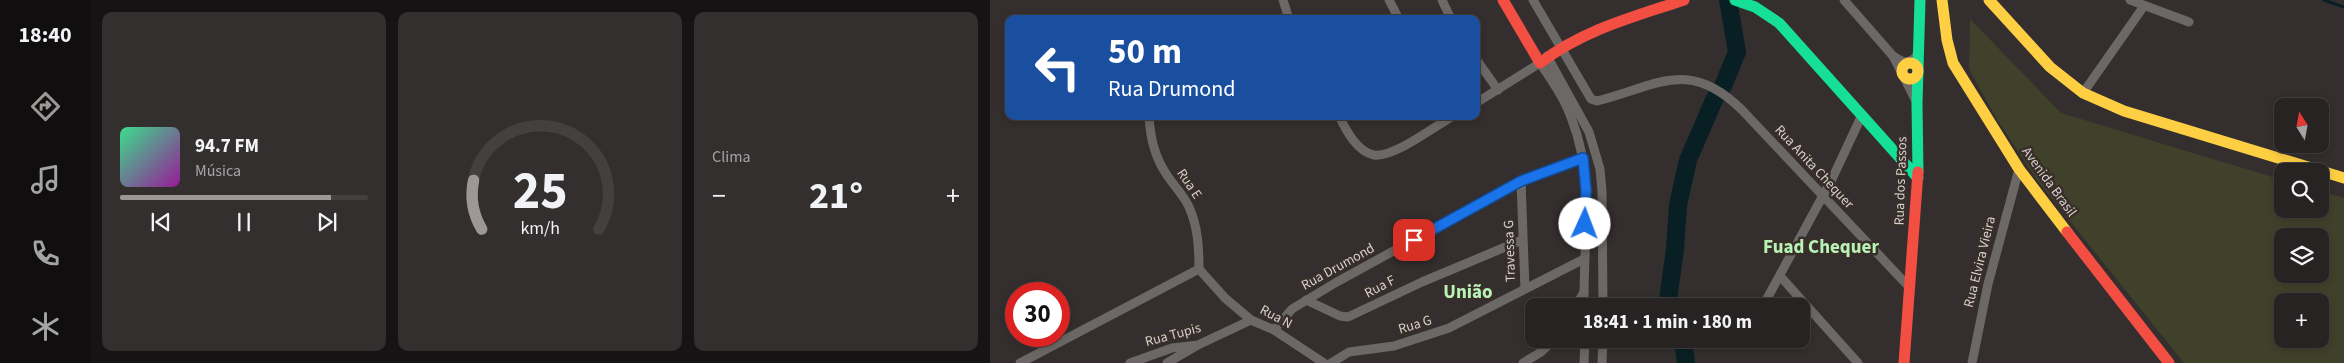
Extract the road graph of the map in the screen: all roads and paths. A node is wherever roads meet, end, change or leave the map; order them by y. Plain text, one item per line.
1 (1283, 0) edge
2 (1389, 0) edge
3 (1442, 0) edge
4 (1503, 0) edge
5 (1534, 0) edge
6 (1684, 0) edge
7 (1844, 0) edge
8 (1920, 0) edge
9 (1942, 0) edge
10 (1989, 0) edge
11 (2130, 0) edge
12 (1738, 1) edge
13 (2144, 6) junction
14 (1288, 15) edge
15 (1397, 15) edge
16 (1449, 15) edge
17 (2189, 22) dead end
18 (1560, 46) junction
19 (1919, 48) junction
20 (1892, 56) junction
21 (1544, 60) junction
22 (1908, 62) junction
23 (1480, 65) edge
24 (1919, 70) junction
25 (1902, 74) junction
26 (1498, 90) junction
27 (2083, 93) junction
28 (1480, 101) edge
29 (1917, 102) junction
30 (1862, 115) junction
31 (1149, 120) edge
32 (1341, 120) edge
33 (1446, 120) edge
34 (1583, 158) junction
35 (2019, 169) junction
36 (1918, 178) junction
37 (2344, 178) edge
38 (1521, 181) junction
39 (1822, 196) junction
40 (1522, 240) junction
41 (1584, 258) junction
42 (1199, 269) junction
43 (1780, 276) junction
44 (1910, 288) junction
45 (1525, 289) junction
46 (1584, 292) junction
47 (1581, 298) edge
48 (1584, 298) edge
49 (1603, 298) edge
50 (1768, 298) edge
51 (1306, 300) junction
52 (1251, 320) junction
53 (1274, 330) junction
54 (1198, 345) junction
55 (1545, 348) edge
56 (1584, 348) edge
57 (1603, 348) edge
58 (1020, 363) edge
59 (1130, 363) edge
60 (1167, 363) edge
61 (1324, 363) edge
62 (1331, 363) edge
63 (1524, 363) edge
64 (1584, 363) edge
65 (1602, 363) edge
66 (1858, 363) edge
67 (1904, 363) edge
68 (1972, 363) edge
69 (2169, 363) edge

1 - 14 street
2 - 15 street
3 - 16 street
4 - 21 main road
5 - 18 street
6 - 18 main road
7 - 20 street
8 - 19 main road, Rua dos Passos
9 - 35 main road, Avenida Brasil
10 - 27 main road
11 - 13 street
12 - 30 main road
13 - 17 street
13 - 27 street
18 - 21 main road
18 - 39 street, Rua Anita Chequer
19 - 22 street
19 - 24 main road, Rua dos Passos
20 - 22 street
20 - 25 street
21 - 26 street
21 - 34 street
21 - 49 street
22 - 24 main road
22 - 25 main road
23 - 26 street
24 - 25 main road
24 - 29 main road, Rua dos Passos
25 - 29 street
26 - 28 street
27 - 37 main road
29 - 36 main road, Rua dos Passos
30 - 36 main road
30 - 39 street
31 - 42 street, Rua E
32 - 33 street
34 - 38 street, Rua Drumond
34 - 41 street
35 - 68 street, Rua Elvira Vieira
35 - 69 main road, Avenida Brasil
36 - 44 main road, Rua dos Passos
38 - 40 street, Travessa G
38 - 51 street, Rua Drumond
39 - 43 street
39 - 44 street, Rua Anita Chequer
40 - 45 street, Travessa G
40 - 51 street, Rua F
41 - 45 street, Rua G
41 - 46 street
42 - 52 street, Rua N
42 - 58 street
43 - 50 street
43 - 66 street
44 - 67 main road, Rua dos Passos
45 - 62 street, Rua G
46 - 47 street
46 - 48 street
51 - 53 street, Rua Drumond
52 - 53 street, Rua N
52 - 54 street, Rua Tupis
53 - 61 street, Rua N
54 - 59 street, Rua Tupis
54 - 60 street
55 - 63 street
56 - 64 street
57 - 65 street

